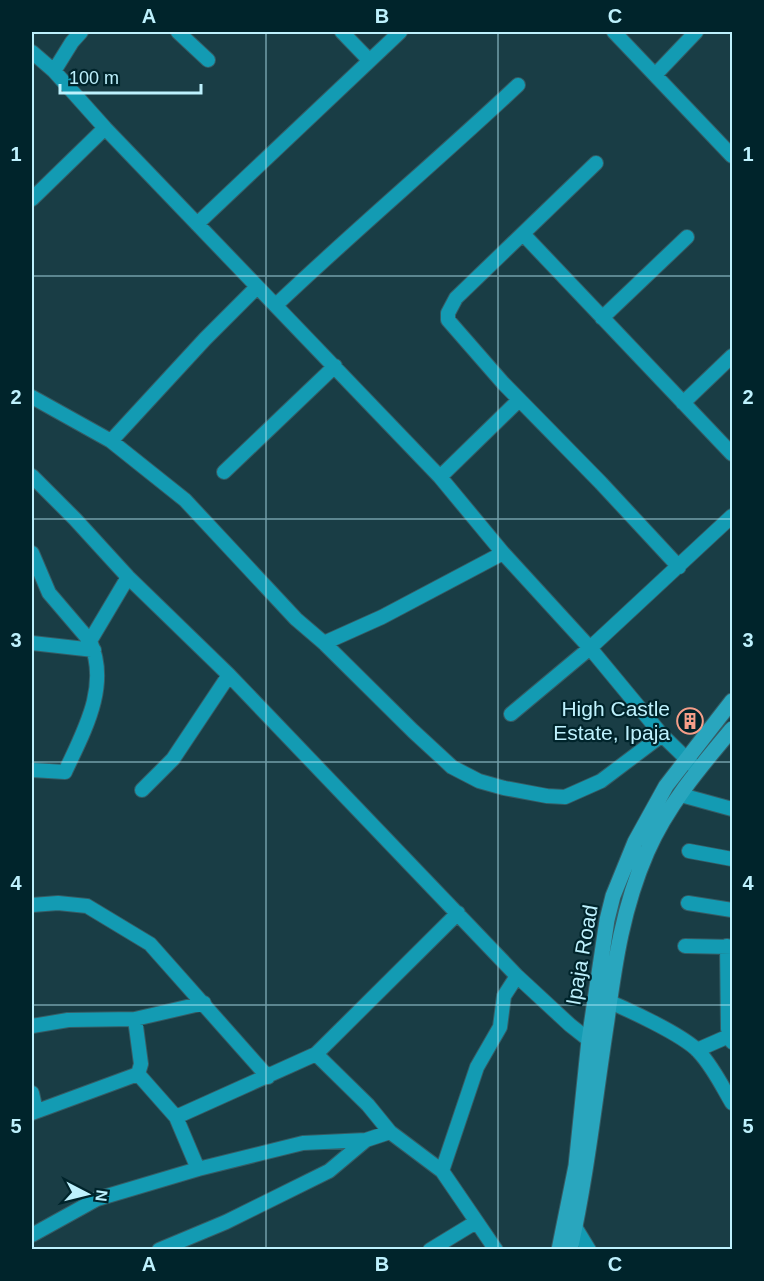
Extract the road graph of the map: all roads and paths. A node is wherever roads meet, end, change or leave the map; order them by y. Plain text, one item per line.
1 (81, 32) edge
2 (178, 32) edge
3 (342, 32) edge
4 (400, 32) edge
5 (614, 32) edge
6 (696, 32) edge
7 (32, 52) edge
8 (208, 60) dead end
9 (369, 60) junction
10 (54, 71) junction
11 (656, 74) junction
12 (518, 85) dead end
13 (105, 128) junction
14 (732, 156) edge
15 (596, 163) dead end
16 (32, 199) edge
17 (197, 224) junction
18 (524, 235) junction
19 (687, 237) dead end
20 (257, 287) junction
21 (276, 305) junction
22 (602, 318) junction
23 (732, 356) edge
24 (335, 366) junction
25 (32, 397) edge
26 (519, 400) junction
27 (683, 403) junction
28 (111, 441) junction
29 (732, 454) edge
30 (224, 472) dead end
31 (32, 476) edge
32 (440, 477) junction
33 (732, 516) edge
34 (32, 553) edge
35 (503, 553) junction
36 (679, 567) junction
37 (128, 577) junction
38 (32, 643) edge
39 (324, 643) junction
40 (92, 646) junction
41 (590, 648) junction
42 (229, 675) junction
43 (732, 701) edge
44 (511, 714) dead end
45 (732, 729) edge
46 (662, 735) junction
47 (686, 758) junction
48 (698, 769) junction
49 (32, 770) edge
50 (142, 790) dead end
51 (681, 795) junction
52 (732, 809) edge
53 (689, 851) dead end
54 (732, 859) edge
55 (688, 903) dead end
56 (32, 905) edge
57 (732, 910) edge
58 (458, 913) junction
59 (685, 946) dead end
60 (730, 946) edge
61 (517, 976) junction
62 (603, 999) junction
63 (204, 1003) junction
64 (135, 1019) junction
65 (32, 1026) edge
66 (731, 1039) edge
67 (589, 1040) junction
68 (698, 1050) junction
69 (316, 1054) junction
70 (138, 1074) junction
71 (268, 1077) junction
72 (32, 1093) edge
73 (732, 1103) edge
74 (34, 1112) edge
75 (176, 1117) junction
76 (390, 1132) junction
77 (366, 1140) junction
78 (198, 1168) junction
79 (442, 1171) junction
80 (476, 1222) junction
81 (575, 1227) junction
82 (32, 1235) edge
83 (159, 1250) edge
84 (430, 1250) edge
85 (496, 1250) edge
86 (559, 1250) edge
87 (570, 1250) edge
88 (589, 1250) edge

1 - 10 street
2 - 8 street
3 - 9 street
4 - 9 street
5 - 11 street
6 - 11 street
7 - 10 street
9 - 17 street
10 - 13 street
11 - 14 street
12 - 21 street
13 - 16 street
13 - 17 street
15 - 18 street
17 - 20 street
18 - 22 street
18 - 26 street
19 - 22 street
20 - 21 street
20 - 28 street
21 - 24 street
22 - 27 street
23 - 27 street
24 - 30 street
24 - 32 street
25 - 28 street
26 - 32 street
26 - 36 street
27 - 29 street
28 - 39 street
31 - 37 street
32 - 35 street
33 - 36 street
34 - 40 street
35 - 39 street
35 - 41 street
36 - 41 street
37 - 40 street
37 - 42 street
38 - 40 street
39 - 46 street
40 - 49 street
41 - 44 street
41 - 46 street
42 - 50 street
42 - 58 street
43 - 47 main road, Ipaja Road
45 - 48 main road, Ipaja Road
46 - 47 street
47 - 48 street
47 - 62 main road, Ipaja Road
48 - 51 main road, Ipaja Road
51 - 52 street
51 - 62 main road, Ipaja Road
53 - 54 street
55 - 57 street
56 - 63 street
58 - 61 street
58 - 69 street
59 - 60 street
60 - 66 street
61 - 67 street
61 - 79 street
62 - 67 main road, Ipaja Road
62 - 68 street
62 - 81 main road, Ipaja Road
63 - 64 street
63 - 71 street
64 - 65 street
64 - 70 street
66 - 68 street
67 - 86 main road, Ipaja Road
68 - 73 street
69 - 71 street
69 - 76 street
70 - 74 street
70 - 75 street
71 - 75 street
72 - 74 street
75 - 78 street
76 - 77 street
76 - 79 street
77 - 78 street
77 - 83 street
78 - 82 street
79 - 80 street
80 - 84 street
80 - 85 street
81 - 87 main road, Ipaja Road
81 - 88 street

